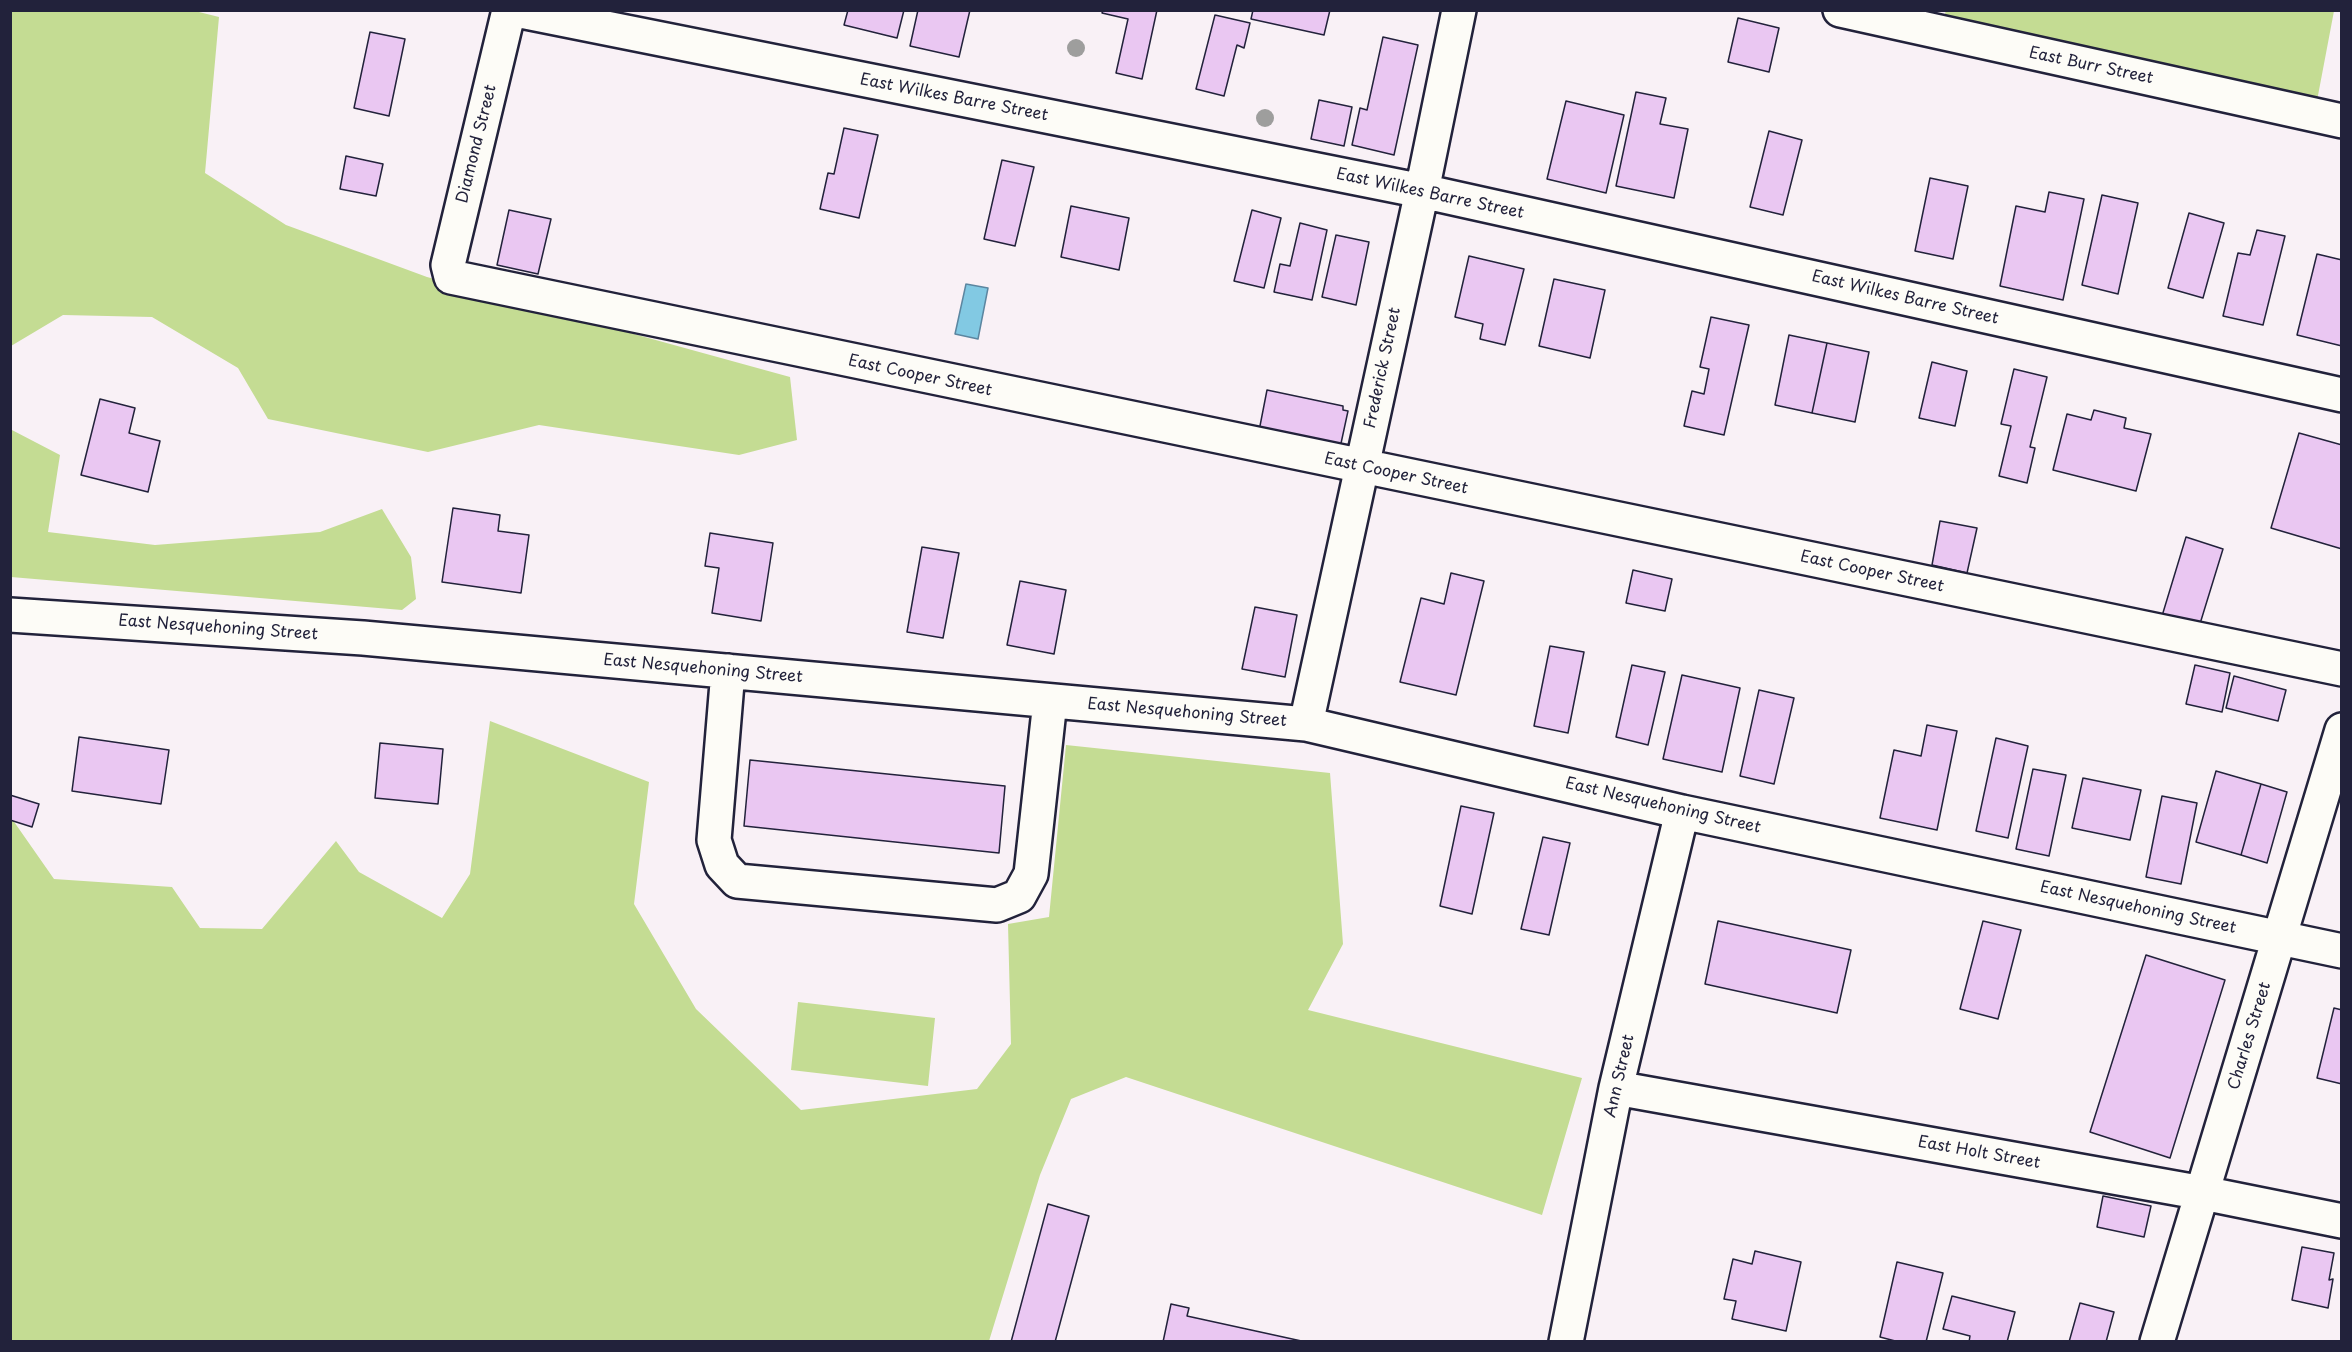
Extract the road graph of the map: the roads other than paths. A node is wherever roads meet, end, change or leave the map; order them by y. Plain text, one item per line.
1 (509, 10) edge
2 (516, 10) edge
3 (1459, 10) edge
4 (1840, 10) edge
5 (2342, 121) edge
6 (1422, 191) junction
7 (451, 278) joint
8 (2342, 395) edge
9 (1362, 466) junction
10 (10, 615) edge
11 (2342, 669) edge
12 (728, 671) junction
13 (1050, 701) junction
14 (1306, 724) junction
15 (2342, 730) edge
16 (1682, 812) junction
17 (2279, 938) junction
18 (2342, 951) edge
19 (1616, 1088) junction
20 (2203, 1193) junction
21 (2342, 1221) edge
22 (1571, 1341) edge
23 (2157, 1341) edge

1 - 7 street, Diamond Street
2 - 6 street, East Wilkes Barre Street
3 - 6 street, Frederick Street
4 - 5 street, East Burr Street
6 - 8 street, East Wilkes Barre Street
6 - 9 street, Frederick Street
7 - 9 street, East Cooper Street
9 - 11 street, East Cooper Street
9 - 14 street, Frederick Street
10 - 12 street, East Nesquehoning Street
12 - 13 street, East Nesquehoning Street
12 - 13 street
13 - 14 street, East Nesquehoning Street
14 - 16 street, East Nesquehoning Street
15 - 17 street, Charles Street
16 - 17 street, East Nesquehoning Street
16 - 19 street, Ann Street
17 - 18 street, East Nesquehoning Street
17 - 20 street, Charles Street
19 - 20 street, East Holt Street
19 - 22 street, Ann Street
20 - 21 street, East Holt Street
20 - 23 street, Charles Street

